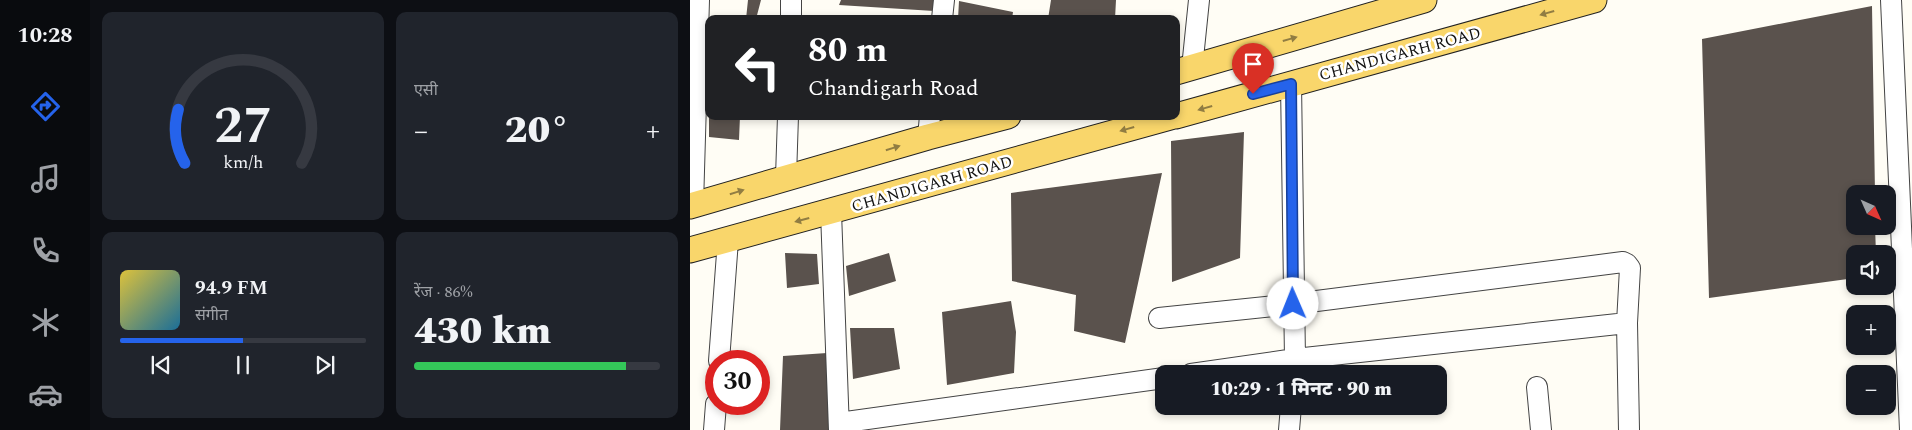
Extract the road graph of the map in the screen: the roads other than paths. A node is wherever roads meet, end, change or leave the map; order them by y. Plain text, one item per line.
1 (699, 0) edge
2 (791, 0) edge
3 (944, 0) edge
4 (1199, 0) edge
5 (1424, 0) edge
6 (1594, 0) edge
7 (1891, 0) edge
8 (1367, 8) edge
9 (791, 15) edge
10 (942, 15) edge
11 (1184, 70) edge
12 (1291, 84) junction
13 (1180, 115) edge
14 (788, 120) edge
15 (979, 120) edge
16 (1161, 120) edge
17 (929, 127) edge
18 (786, 178) junction
19 (691, 206) edge
20 (830, 212) junction
21 (728, 240) junction
22 (690, 250) edge
23 (1293, 304) junction
24 (1159, 318) dead end
25 (1627, 323) junction
26 (720, 350) edge
27 (1294, 365) edge
28 (1302, 365) edge
29 (1155, 379) edge
30 (1537, 387) dead end
31 (715, 415) edge
32 (1290, 415) edge
33 (839, 427) edge
34 (714, 430) edge
35 (1289, 430) edge
36 (1541, 430) edge
37 (1630, 430) edge
38 (1910, 430) edge

1 - 19 street
2 - 9 street
3 - 10 street
4 - 11 street
5 - 8 main road
6 -> 12 main road, CHANDIGARH ROAD
7 - 38 street
11 -> 8 main road
12 -> 13 main road, CHANDIGARH ROAD
12 - 23 street
14 - 18 street
15 - 17 main road
16 -> 20 main road, CHANDIGARH ROAD
18 -> 17 main road
19 -> 18 main road
20 -> 21 main road, CHANDIGARH ROAD
20 - 33 street
21 - 22 main road, CHANDIGARH ROAD
21 - 26 street
23 - 24 street
23 - 25 street
23 - 27 street
25 - 28 street
25 - 37 street
29 - 33 street
30 - 36 street
31 - 34 street
32 - 35 street

